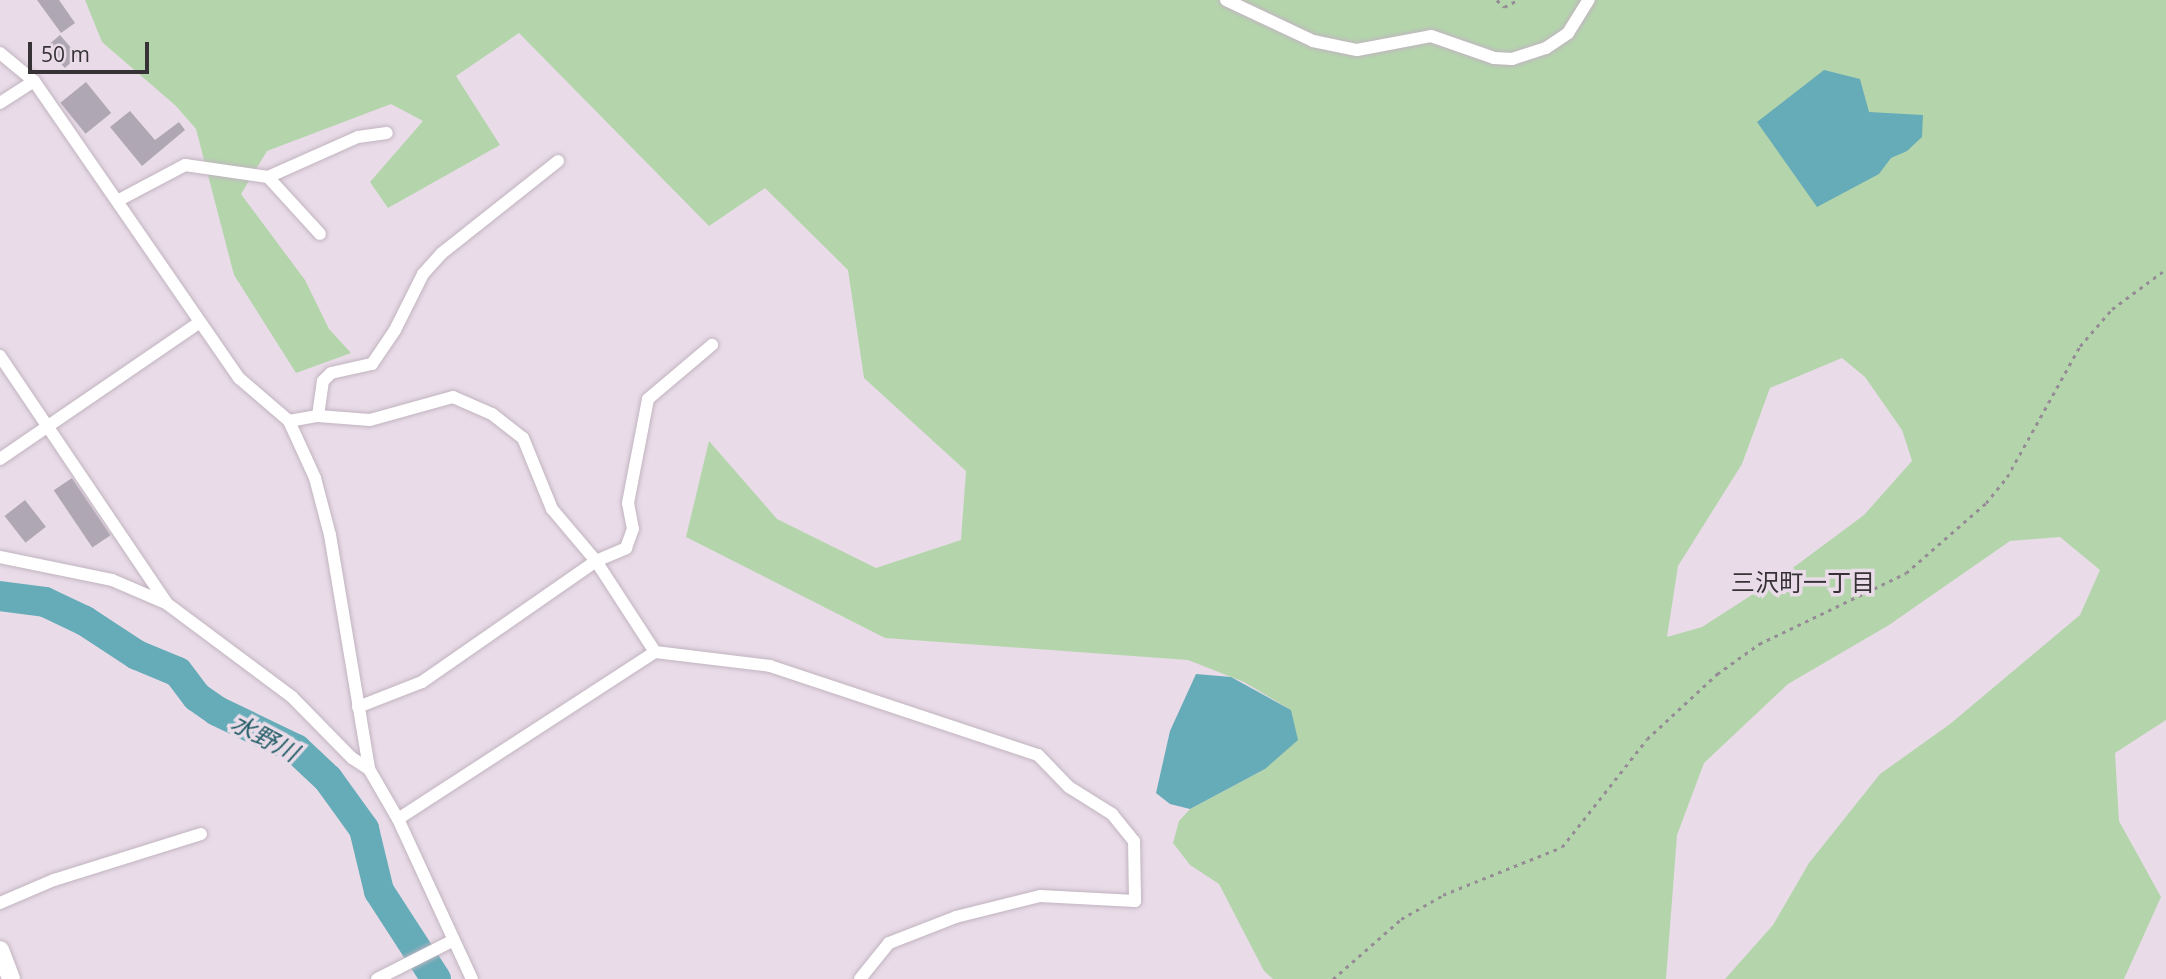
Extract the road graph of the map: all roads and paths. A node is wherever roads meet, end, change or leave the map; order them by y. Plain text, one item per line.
1 (1226, 0) edge
2 (1497, 0) edge
3 (1518, 0) edge
4 (1588, 0) edge
5 (0, 53) edge
6 (34, 81) junction
7 (0, 103) edge
8 (387, 133) dead end
9 (558, 162) dead end
10 (268, 177) junction
11 (119, 200) junction
12 (320, 234) dead end
13 (2166, 269) edge
14 (200, 323) junction
15 (712, 345) dead end
16 (0, 356) edge
17 (318, 416) junction
18 (289, 421) junction
19 (47, 427) junction
20 (0, 459) edge
21 (0, 557) edge
22 (596, 561) junction
23 (166, 603) junction
24 (655, 652) junction
25 (358, 707) junction
26 (369, 769) junction
27 (398, 820) junction
28 (201, 834) dead end
29 (0, 903) edge
30 (449, 942) junction
31 (0, 950) edge
32 (384, 976) edge
33 (11, 979) edge
34 (472, 979) edge
35 (860, 979) edge
36 (1333, 979) edge

1 - 4 street
2 - 3 path
5 - 6 street
6 - 7 street
6 - 11 street
8 - 10 street
9 - 17 street
10 - 11 street
10 - 12 street
11 - 14 street
13 - 36 path
14 - 18 street
14 - 19 street
15 - 22 street
16 - 19 street
17 - 18 street
17 - 22 street
18 - 25 street
19 - 20 street
19 - 23 street
21 - 23 street
22 - 24 street
22 - 25 street
23 - 26 street
24 - 27 street
24 - 35 street
25 - 26 street
26 - 27 street
27 - 30 street
28 - 29 street
30 - 32 street
30 - 34 street
31 - 33 street

